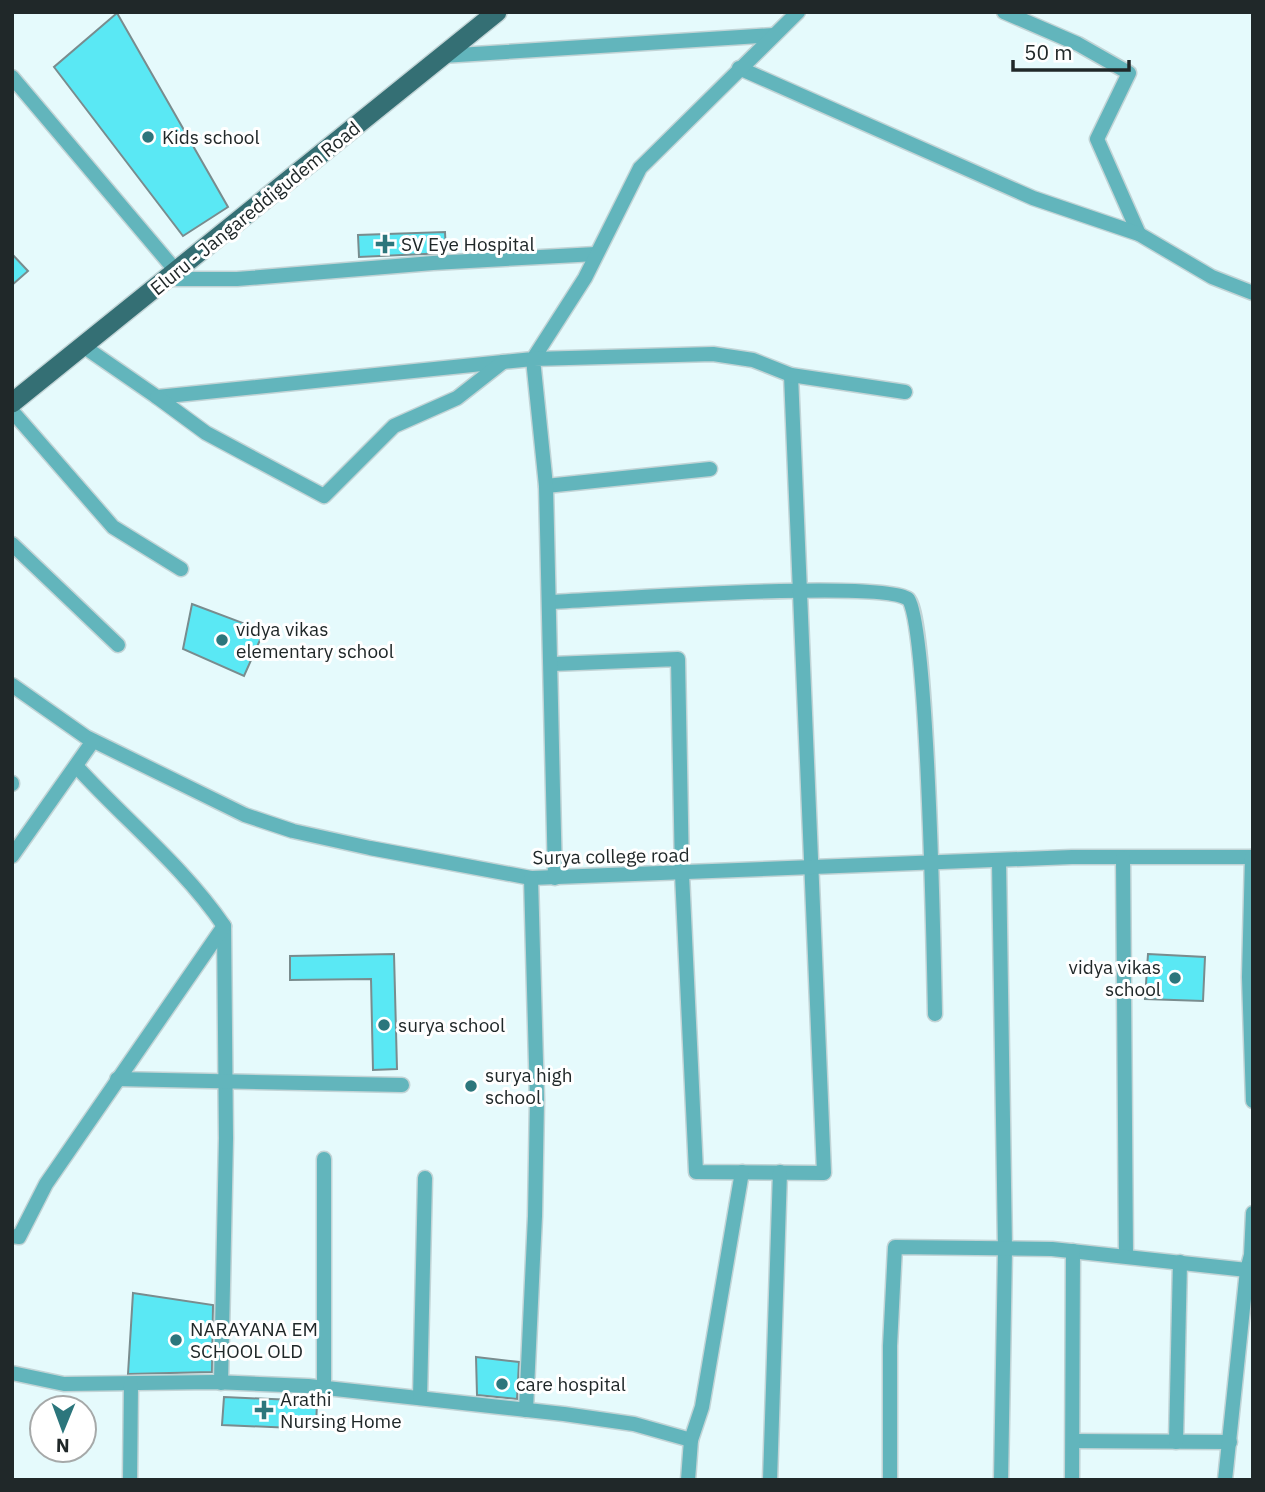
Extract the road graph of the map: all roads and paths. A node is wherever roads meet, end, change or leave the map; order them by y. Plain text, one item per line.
1 (497, 12) edge
2 (797, 12) edge
3 (1004, 12) edge
4 (774, 35) junction
5 (442, 56) junction
6 (739, 68) junction
7 (12, 77) edge
8 (1139, 234) junction
9 (596, 254) junction
10 (171, 275) junction
11 (1253, 293) edge
12 (83, 346) junction
13 (533, 359) junction
14 (504, 361) junction
15 (791, 375) junction
16 (905, 392) dead end
17 (157, 397) junction
18 (12, 403) edge
19 (12, 411) edge
20 (710, 469) dead end
21 (546, 486) junction
22 (12, 544) edge
23 (181, 569) dead end
24 (799, 590) junction
25 (550, 602) junction
26 (118, 645) dead end
27 (551, 664) junction
28 (12, 685) edge
29 (93, 741) junction
30 (77, 767) junction
31 (12, 856) edge
32 (1252, 857) edge
33 (1123, 858) junction
34 (999, 861) junction
35 (932, 864) junction
36 (810, 869) junction
37 (682, 874) junction
38 (531, 878) junction
39 (555, 878) junction
40 (224, 926) junction
41 (935, 1014) dead end
42 (117, 1079) junction
43 (225, 1080) junction
44 (402, 1085) dead end
45 (1253, 1101) edge
46 (324, 1159) dead end
47 (742, 1172) junction
48 (780, 1172) junction
49 (425, 1178) dead end
50 (1253, 1213) edge
51 (12, 1236) edge
52 (1005, 1249) junction
53 (1073, 1251) junction
54 (1126, 1256) junction
55 (1180, 1262) junction
56 (1249, 1273) edge
57 (12, 1373) edge
58 (1236, 1374) junction
59 (1253, 1376) edge
60 (221, 1383) junction
61 (131, 1385) junction
62 (324, 1388) junction
63 (419, 1398) junction
64 (526, 1410) junction
65 (691, 1440) junction
66 (1074, 1441) junction
67 (1176, 1442) junction
68 (1230, 1443) junction
69 (130, 1480) edge
70 (688, 1480) edge
71 (770, 1480) edge
72 (890, 1480) edge
73 (1002, 1480) edge
74 (1072, 1480) edge
75 (1225, 1480) edge

1 - 5 main road, Eluru - Jangareddigudem Road
2 - 4 street
3 - 8 street
4 - 5 street
4 - 6 street
5 - 10 main road, Eluru - Jangareddigudem Road
6 - 8 street
6 - 9 street
7 - 10 street
8 - 11 street
9 - 10 street
9 - 13 street
10 - 12 main road, Eluru - Jangareddigudem Road
12 - 17 street
12 - 18 main road, Eluru - Jangareddigudem Road
13 - 14 street
13 - 15 street
13 - 21 street
14 - 17 street
14 - 17 street
15 - 16 street
15 - 24 street
19 - 23 street
20 - 21 street
21 - 25 street
22 - 26 street
24 - 25 street
24 - 35 street
24 - 36 street
25 - 27 street
27 - 37 street
27 - 39 street
28 - 29 street, Surya college road
29 - 30 street
29 - 38 street, Surya college road
30 - 31 street
30 - 40 street
32 - 33 street, Surya college road
32 - 45 street
33 - 34 street, Surya college road
33 - 54 street
34 - 35 street, Surya college road
34 - 52 street
35 - 36 street, Surya college road
35 - 41 street
36 - 37 street, Surya college road
36 - 48 street
37 - 39 street, Surya college road
37 - 47 street
38 - 39 street, Surya college road
38 - 64 street
40 - 42 street
40 - 43 street
42 - 43 street
42 - 51 street
43 - 44 street
43 - 60 street
46 - 62 street
47 - 48 street
47 - 65 street
48 - 71 street
49 - 63 street
50 - 56 street
52 - 53 street
52 - 72 street
52 - 73 street
53 - 54 street
53 - 66 street
54 - 55 street
55 - 56 street
55 - 67 street
56 - 58 street
57 - 61 street
58 - 59 street
58 - 68 street
60 - 61 street
60 - 62 street
61 - 69 street
62 - 63 street
63 - 64 street
64 - 65 street
65 - 70 street
66 - 67 street
66 - 74 street
67 - 68 street
68 - 75 street

